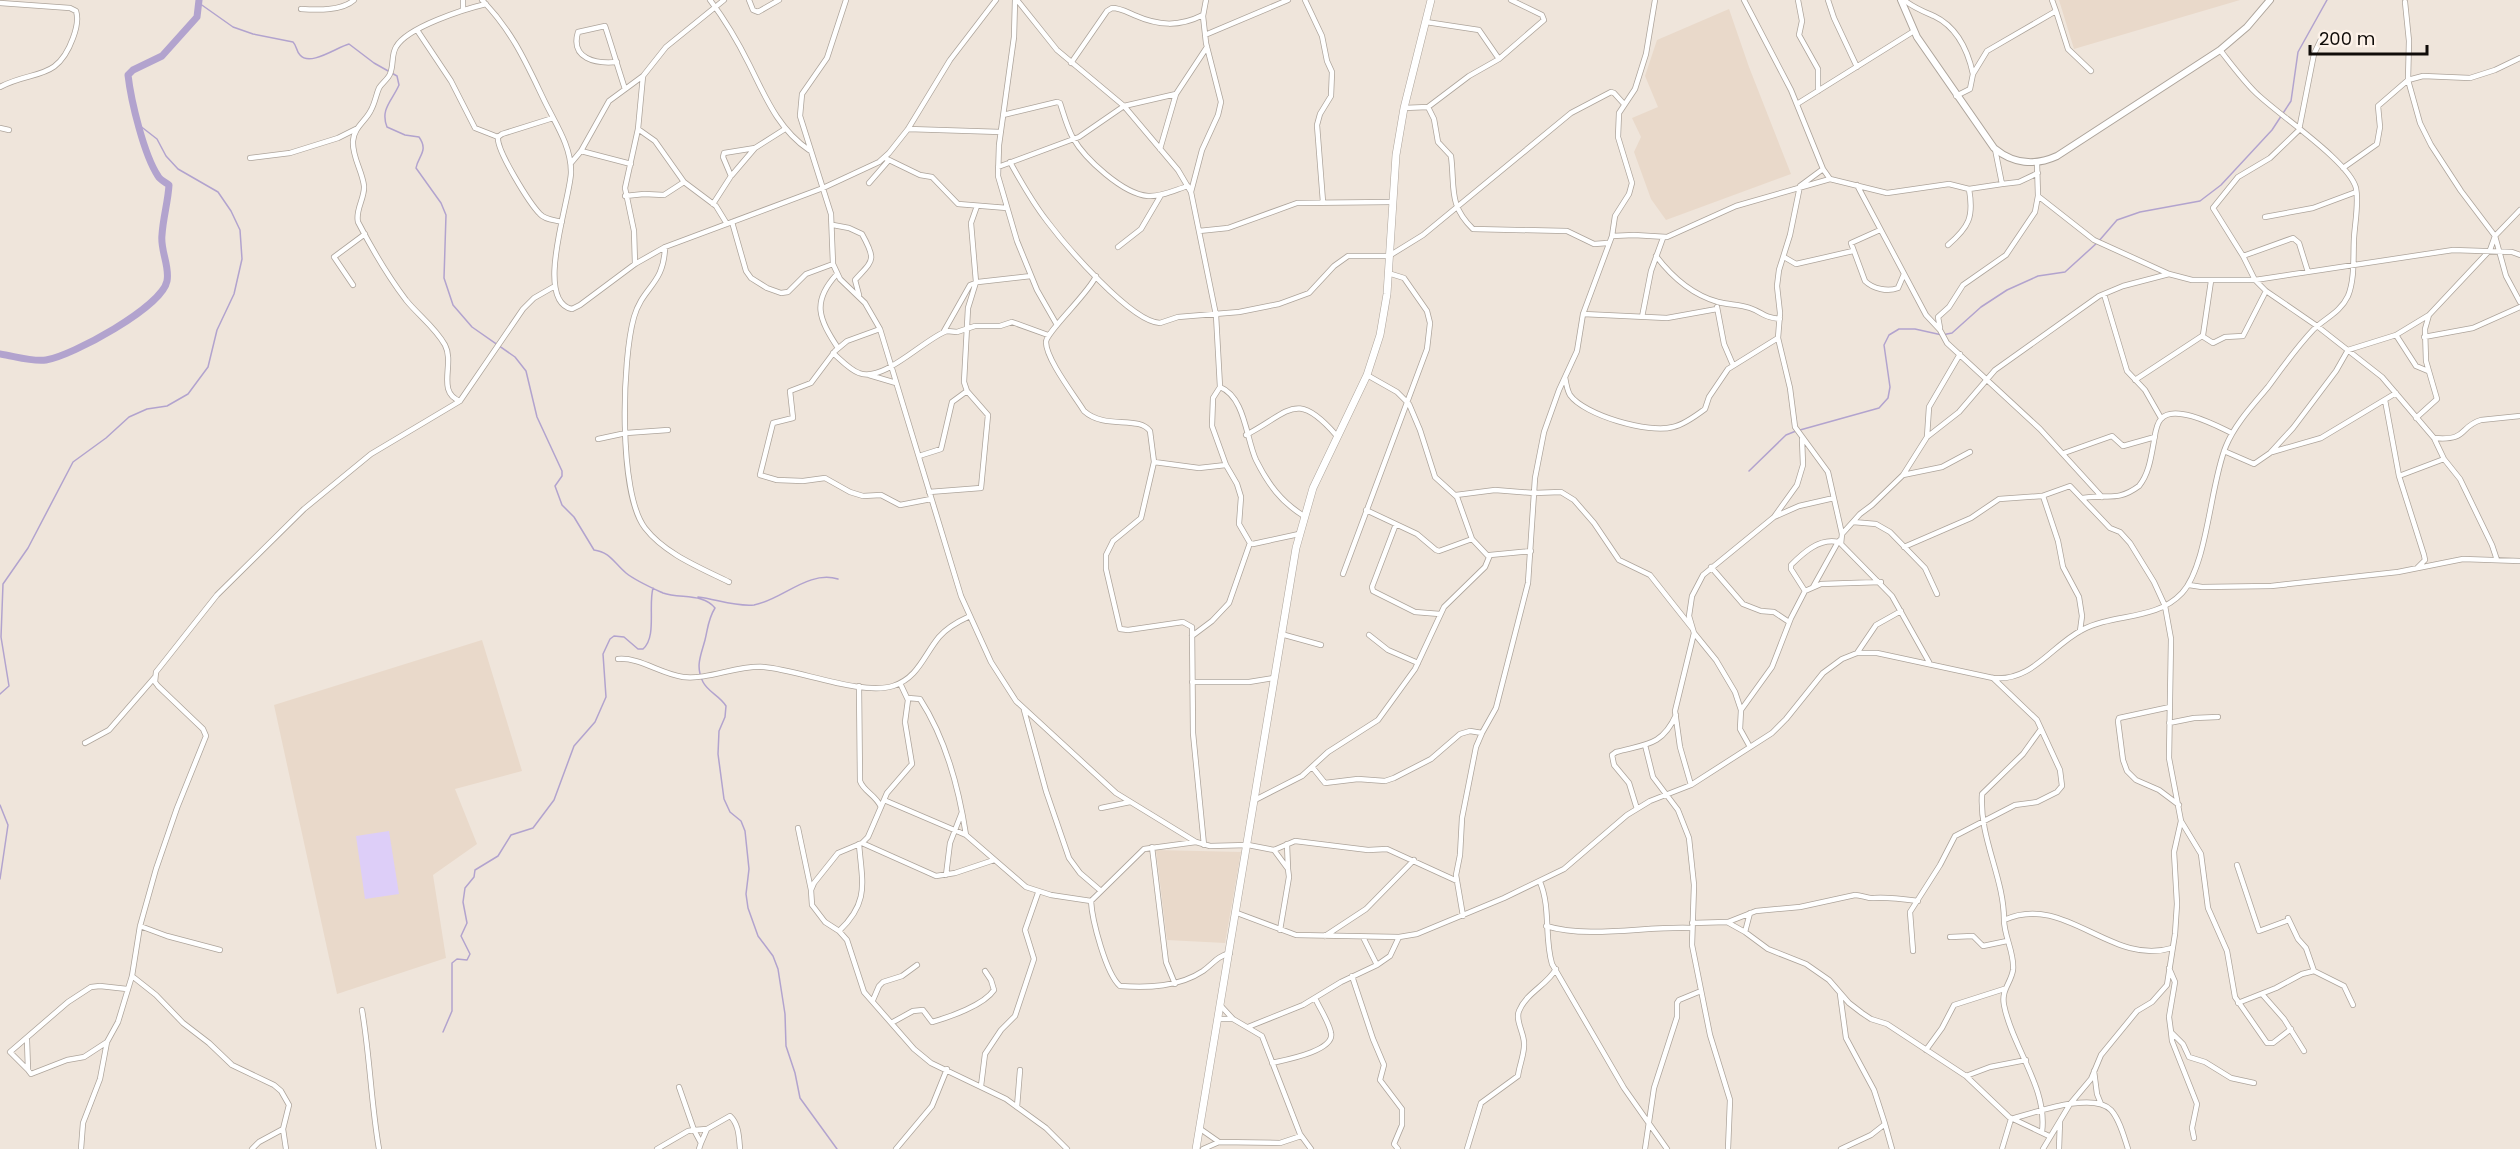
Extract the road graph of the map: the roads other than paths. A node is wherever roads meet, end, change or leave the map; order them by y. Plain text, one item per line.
1 (354, 0) edge
2 (463, 0) edge
3 (710, 0) edge
4 (724, 0) edge
5 (749, 0) edge
6 (779, 0) edge
7 (846, 0) edge
8 (996, 0) edge
9 (1016, 0) edge
10 (1206, 0) edge
11 (1288, 0) edge
12 (1305, 0) edge
13 (1431, 0) edge
14 (1511, 0) edge
15 (1656, 0) edge
16 (1744, 0) edge
17 (1798, 0) edge
18 (1828, 0) edge
19 (1903, 0) edge
20 (2052, 0) edge
21 (2270, 0) edge
22 (484, 2) edge
23 (2405, 2) dead end
24 (0, 3) edge
25 (714, 6) junction
26 (302, 9) dead end
27 (463, 9) junction
28 (2056, 11) junction
29 (1203, 15) junction
30 (1426, 22) junction
31 (417, 30) junction
32 (1914, 31) junction
33 (1205, 35) junction
34 (2323, 35) dead end
35 (1207, 47) junction
36 (2220, 50) junction
37 (1499, 58) junction
38 (2520, 58) edge
39 (616, 62) junction
40 (1071, 63) junction
41 (1857, 67) junction
42 (2091, 71) dead end
43 (1973, 74) junction
44 (643, 76) junction
45 (2408, 80) junction
46 (0, 87) edge
47 (625, 89) junction
48 (1818, 91) junction
49 (1176, 94) junction
50 (1956, 96) junction
51 (1624, 104) junction
52 (1797, 104) junction
53 (1124, 106) junction
54 (1428, 107) junction
55 (1404, 108) junction
56 (1003, 115) junction
57 (553, 118) junction
58 (0, 128) edge
59 (356, 129) junction
60 (638, 129) junction
61 (785, 129) junction
62 (908, 129) junction
63 (9, 130) dead end
64 (2299, 130) junction
65 (1001, 132) junction
66 (498, 137) junction
67 (1074, 140) junction
68 (755, 148) junction
69 (1994, 148) junction
70 (1160, 149) junction
71 (809, 150) junction
72 (581, 152) junction
73 (250, 158) dead end
74 (887, 159) junction
75 (1010, 162) junction
76 (571, 163) junction
77 (2037, 163) junction
78 (631, 164) junction
79 (998, 167) junction
80 (1822, 168) junction
81 (2343, 168) junction
82 (2038, 173) junction
83 (731, 176) junction
84 (1830, 179) junction
85 (684, 182) junction
86 (869, 183) dead end
87 (2002, 184) junction
88 (1857, 185) junction
89 (1188, 186) junction
90 (1800, 186) junction
91 (823, 188) junction
92 (1969, 189) junction
93 (1191, 192) junction
94 (2356, 192) junction
95 (1161, 195) junction
96 (625, 196) junction
97 (2038, 196) junction
98 (1323, 202) junction
99 (1391, 202) junction
100 (713, 204) junction
101 (977, 206) junction
102 (1007, 208) junction
103 (1456, 208) junction
104 (2520, 210) edge
105 (2265, 217) dead end
106 (562, 222) junction
107 (729, 223) junction
108 (833, 225) junction
109 (1880, 230) junction
110 (1199, 231) junction
111 (365, 234) junction
112 (1612, 236) junction
113 (2495, 236) junction
114 (1663, 238) junction
115 (1608, 243) junction
116 (1948, 245) dead end
117 (665, 247) junction
118 (1118, 247) dead end
119 (2490, 250) junction
120 (1853, 251) junction
121 (2498, 251) junction
122 (2520, 255) edge
123 (1389, 256) junction
124 (1656, 256) junction
125 (2243, 256) junction
126 (1784, 258) junction
127 (635, 264) junction
128 (833, 264) junction
129 (2353, 267) junction
130 (2308, 272) junction
131 (1388, 273) junction
132 (1904, 274) junction
133 (2169, 274) junction
134 (838, 276) junction
135 (1031, 276) junction
136 (1096, 276) junction
137 (855, 280) junction
138 (2255, 280) junction
139 (2211, 281) junction
140 (976, 282) junction
141 (353, 285) dead end
142 (555, 286) junction
143 (2266, 291) junction
144 (2104, 294) junction
145 (860, 298) junction
146 (1716, 301) junction
147 (2520, 302) edge
148 (2520, 307) edge
149 (1717, 309) junction
150 (1583, 314) junction
151 (1216, 315) junction
152 (2429, 315) junction
153 (1642, 317) junction
154 (1780, 319) junction
155 (1057, 325) junction
156 (2317, 326) junction
157 (968, 328) junction
158 (880, 329) junction
159 (1940, 330) junction
160 (944, 331) junction
161 (1048, 335) junction
162 (2203, 335) junction
163 (2396, 335) junction
164 (2424, 337) junction
165 (1778, 338) junction
166 (838, 348) junction
167 (2348, 350) junction
168 (833, 353) junction
169 (1960, 354) junction
170 (1733, 364) junction
171 (892, 366) junction
172 (2428, 371) junction
173 (866, 374) junction
174 (1367, 375) junction
175 (1565, 377) junction
176 (1986, 380) junction
177 (2135, 380) junction
178 (896, 383) junction
179 (1220, 387) junction
180 (967, 391) junction
181 (2396, 393) junction
182 (2385, 400) junction
183 (460, 401) junction
184 (1409, 404) junction
185 (2520, 416) edge
186 (2161, 418) junction
187 (2416, 418) junction
188 (668, 430) dead end
189 (626, 433) junction
190 (2232, 433) junction
191 (1246, 435) junction
192 (1336, 435) junction
193 (1927, 437) junction
194 (2155, 437) junction
195 (2434, 438) junction
196 (598, 439) dead end
197 (1802, 439) junction
198 (2224, 451) junction
199 (1970, 452) dead end
200 (2064, 453) junction
201 (2270, 453) junction
202 (919, 456) junction
203 (2444, 459) junction
204 (1154, 462) junction
205 (1226, 465) junction
206 (1903, 476) junction
207 (2399, 476) junction
208 (929, 492) junction
209 (1534, 493) junction
210 (1456, 495) junction
211 (2043, 496) junction
212 (2102, 496) junction
213 (1834, 498) junction
214 (2083, 498) junction
215 (931, 499) junction
216 (1366, 510) junction
217 (1304, 516) junction
218 (1774, 517) junction
219 (1853, 522) junction
220 (1396, 524) junction
221 (1299, 534) junction
222 (1840, 538) junction
223 (1472, 539) junction
224 (1250, 543) junction
225 (1904, 547) junction
226 (1531, 550) junction
227 (1488, 556) junction
228 (2497, 560) junction
229 (2520, 561) edge
230 (1711, 567) junction
231 (2416, 568) junction
232 (1343, 574) dead end
233 (729, 582) dead end
234 (1881, 582) junction
235 (2189, 585) junction
236 (1813, 587) junction
237 (1805, 591) junction
238 (1937, 594) dead end
239 (2165, 606) junction
240 (1901, 611) junction
241 (1440, 614) junction
242 (968, 617) junction
243 (1789, 622) junction
244 (1694, 631) junction
245 (2080, 631) junction
246 (1281, 634) junction
247 (1370, 635) dead end
248 (1192, 636) junction
249 (1322, 645) dead end
250 (1857, 653) junction
251 (618, 659) dead end
252 (1929, 662) junction
253 (1418, 663) junction
254 (155, 677) junction
255 (1274, 678) junction
256 (1993, 678) junction
257 (1192, 682) junction
258 (900, 683) junction
259 (859, 686) junction
260 (908, 698) junction
261 (2170, 707) junction
262 (1024, 709) junction
263 (1742, 710) junction
264 (1676, 715) junction
265 (2217, 717) dead end
266 (2169, 723) junction
267 (2041, 729) junction
268 (1482, 733) junction
269 (85, 743) dead end
270 (1645, 745) junction
271 (1750, 747) junction
272 (1313, 768) junction
273 (1691, 785) junction
274 (887, 793) junction
275 (1668, 795) junction
276 (876, 797) junction
277 (884, 800) junction
278 (1255, 801) junction
279 (1130, 802) junction
280 (2179, 805) junction
281 (881, 807) junction
282 (1101, 808) dead end
283 (1637, 809) junction
284 (963, 812) junction
285 (2181, 821) junction
286 (1985, 822) junction
287 (798, 828) dead end
288 (954, 831) junction
289 (966, 835) junction
290 (1196, 842) junction
291 (860, 843) junction
292 (1287, 844) junction
293 (1204, 845) junction
294 (1248, 845) junction
295 (1152, 847) junction
296 (1274, 850) junction
297 (994, 860) junction
298 (1413, 860) junction
299 (2237, 865) dead end
300 (1288, 869) junction
301 (946, 875) junction
302 (1457, 881) junction
303 (1540, 882) junction
304 (811, 890) junction
305 (1101, 891) junction
306 (1038, 892) junction
307 (1092, 901) junction
308 (1918, 901) junction
309 (1237, 913) junction
310 (1750, 913) junction
311 (1463, 916) junction
312 (2004, 920) junction
313 (1727, 922) junction
314 (1692, 925) junction
315 (140, 926) junction
316 (1546, 926) junction
317 (1280, 930) junction
318 (839, 931) junction
319 (1745, 932) junction
320 (1326, 936) junction
321 (1363, 937) junction
322 (1399, 937) junction
323 (1950, 937) dead end
324 (2007, 941) junction
325 (2172, 948) junction
326 (220, 950) dead end
327 (1913, 951) dead end
328 (1230, 953) junction
329 (917, 965) dead end
330 (1377, 965) junction
331 (2169, 968) junction
332 (1556, 969) junction
333 (985, 971) dead end
334 (2314, 971) junction
335 (132, 976) junction
336 (1352, 976) junction
337 (1174, 984) junction
338 (127, 989) junction
339 (2004, 989) junction
340 (1701, 991) junction
341 (1839, 992) junction
342 (2262, 994) junction
343 (1315, 998) junction
344 (873, 1000) junction
345 (2238, 1003) junction
346 (2353, 1005) dead end
347 (1221, 1006) junction
348 (362, 1010) dead end
349 (1218, 1019) junction
350 (1233, 1019) junction
351 (892, 1022) junction
352 (1248, 1027) junction
353 (2291, 1029) junction
354 (2171, 1032) junction
355 (27, 1040) junction
356 (107, 1042) junction
357 (1926, 1050) junction
358 (2304, 1051) dead end
359 (2026, 1060) junction
360 (1272, 1063) junction
361 (2094, 1068) junction
362 (28, 1070) junction
363 (947, 1070) junction
364 (1020, 1070) dead end
365 (1966, 1076) junction
366 (2254, 1083) dead end
367 (981, 1086) junction
368 (679, 1087) dead end
369 (2070, 1104) junction
370 (2101, 1104) junction
371 (1017, 1107) junction
372 (2041, 1112) junction
373 (2011, 1119) junction
374 (2060, 1119) junction
375 (1649, 1122) junction
376 (1885, 1124) junction
377 (1199, 1128) junction
378 (283, 1129) junction
379 (707, 1129) junction
380 (694, 1130) junction
381 (2042, 1132) junction
382 (1301, 1136) junction
383 (2049, 1136) junction
384 (2194, 1138) dead end
385 (1219, 1142) junction
386 (700, 1146) edge
387 (81, 1149) edge
388 (252, 1149) edge
389 (286, 1149) edge
390 (379, 1149) edge
391 (657, 1149) edge
392 (740, 1149) edge
393 (896, 1149) edge
394 (1067, 1149) edge
395 (1196, 1149) edge
396 (1203, 1149) edge
397 (1311, 1149) edge
398 (1398, 1149) edge
399 (1467, 1149) edge
400 (1645, 1149) edge
401 (1667, 1149) edge
402 (1728, 1149) edge
403 (1841, 1149) edge
404 (1892, 1149) edge
405 (2002, 1149) edge
406 (2043, 1149) edge
407 (2059, 1149) edge
408 (2128, 1149) edge

1 - 26 street
2 - 27 street
3 - 25 street
4 - 25 street
5 - 6 street
7 - 71 street
8 - 62 street
9 - 40 street
9 - 56 street
10 - 29 street
11 - 33 street
12 - 98 street
13 - 30 main road
14 - 37 street
15 - 51 street
16 - 52 street
17 - 48 street
18 - 41 street
19 - 32 street
19 - 43 street
20 - 28 street
21 - 36 street
22 - 27 street
22 - 57 street
23 - 45 street
24 - 46 street
25 - 44 street
25 - 61 street
27 - 31 street
28 - 42 street
28 - 43 street
29 - 33 street
29 - 40 street
30 - 37 street
30 - 55 main road
31 - 59 street
31 - 66 street
32 - 41 street
32 - 50 street
33 - 35 street
34 - 64 street
35 - 49 street
35 - 93 street
36 - 64 street
36 - 77 street
37 - 54 street
38 - 45 street
39 - 39 street
39 - 47 street
40 - 53 street
41 - 48 street
43 - 50 street
44 - 47 street
44 - 60 street
45 - 81 street
45 - 113 street
47 - 72 street
48 - 52 street
49 - 53 street
49 - 70 street
50 - 69 street
51 - 103 street
51 - 112 street
52 - 80 street
53 - 67 street
53 - 70 street
54 - 55 street
54 - 103 street
55 - 99 main road
56 - 65 street
56 - 67 street
57 - 66 street
57 - 76 street
58 - 63 street
59 - 73 street
59 - 111 street
60 - 78 street
60 - 85 street
61 - 68 street
61 - 71 street
62 - 65 street
62 - 74 street
64 - 81 street
64 - 125 street
65 - 79 street
66 - 106 street
67 - 75 street
67 - 95 street
68 - 83 street
68 - 83 street
69 - 77 street
69 - 87 street
70 - 89 street
71 - 91 street
72 - 76 street
72 - 78 street
74 - 86 street
74 - 91 street
74 - 101 street
75 - 79 street
75 - 136 street
76 - 106 street
77 - 82 street
78 - 96 street
79 - 102 street
80 - 84 street
80 - 90 street
81 - 94 street
82 - 87 street
82 - 97 street
83 - 100 street
84 - 88 street
84 - 90 street
85 - 96 street
85 - 100 street
87 - 92 street
88 - 92 street
88 - 109 street
89 - 93 street
89 - 95 street
90 - 114 street
90 - 126 street
91 - 107 street
91 - 108 street
92 - 116 street
93 - 110 street
94 - 105 street
94 - 129 street
95 - 118 street
96 - 127 street
97 - 133 street
97 - 159 street
98 - 99 street
98 - 110 street
99 - 123 main road
100 - 107 street
101 - 102 street
101 - 140 street
102 - 135 street
103 - 115 street
103 - 123 street
104 - 113 street
106 - 142 street
107 - 117 street
107 - 128 street
108 - 128 street
108 - 137 street
109 - 120 street
109 - 132 street
110 - 151 street
111 - 141 street
111 - 183 street
112 - 114 street
112 - 115 street
113 - 119 street
113 - 121 street
114 - 124 street
115 - 150 street
117 - 127 street
117 - 189 street
119 - 121 street
119 - 129 street
119 - 152 street
120 - 126 street
120 - 132 street
121 - 122 street
121 - 147 street
123 - 131 main road
123 - 151 street
124 - 146 street
124 - 153 street
125 - 130 street
125 - 138 street
126 - 154 street
127 - 142 street
128 - 134 street
129 - 130 street
129 - 156 street
130 - 138 street
131 - 174 main road
131 - 184 street
132 - 159 street
133 - 139 street
133 - 144 street
134 - 137 street
134 - 145 street
134 - 166 street
135 - 140 street
135 - 155 street
136 - 151 street
136 - 155 street
137 - 145 street
138 - 139 street
138 - 143 street
139 - 162 street
140 - 157 street
140 - 160 street
142 - 183 street
143 - 156 street
143 - 162 street
144 - 176 street
144 - 177 street
145 - 158 street
146 - 149 street
146 - 154 street
148 - 164 street
149 - 153 street
149 - 170 street
150 - 153 street
150 - 175 street
151 - 179 street
152 - 163 street
152 - 164 street
154 - 165 street
155 - 161 street
156 - 167 street
156 - 190 street
157 - 160 street
157 - 161 street
157 - 180 street
158 - 166 street
158 - 171 street
159 - 169 street
160 - 171 street
161 - 204 street
162 - 177 street
163 - 167 street
163 - 172 street
164 - 172 street
165 - 170 street
165 - 197 street
166 - 168 street
167 - 181 street
167 - 201 street
168 - 173 street
168 - 215 street
169 - 176 street
169 - 193 street
170 - 175 street
171 - 173 street
171 - 178 street
172 - 187 street
173 - 178 street
174 - 184 street
174 - 192 main road
175 - 209 street
176 - 193 street
176 - 200 street
177 - 186 street
178 - 202 street
179 - 191 street
179 - 205 street
180 - 202 street
180 - 208 street
181 - 182 street
181 - 187 street
182 - 201 street
182 - 207 street
183 - 254 street
184 - 210 street
184 - 216 street
185 - 195 street
186 - 190 street
186 - 194 street
187 - 195 street
188 - 189 street
189 - 196 street
189 - 233 street
190 - 198 street
191 - 192 street
191 - 217 street
192 - 217 main road
193 - 206 street
194 - 200 street
194 - 212 street
195 - 203 street
197 - 213 street
197 - 218 street
198 - 201 street
198 - 235 street
199 - 206 street
200 - 212 street
202 - 208 street
203 - 207 street
203 - 228 street
204 - 205 street
204 - 248 street
205 - 224 street
206 - 219 street
207 - 231 street
208 - 215 street
209 - 210 street
209 - 226 street
209 - 244 street
210 - 223 street
211 - 214 street
211 - 225 street
211 - 245 street
212 - 214 street
213 - 218 street
213 - 222 street
214 - 239 street
215 - 242 street
216 - 220 street
216 - 232 street
217 - 221 main road
218 - 230 street
219 - 222 street
219 - 225 street
220 - 223 street
220 - 241 street
221 - 224 street
221 - 246 main road
222 - 234 street
222 - 236 street
222 - 237 street
223 - 227 street
224 - 248 street
225 - 238 street
226 - 227 street
226 - 268 street
227 - 241 street
228 - 229 street
228 - 231 street
230 - 243 street
230 - 244 street
231 - 235 street
234 - 236 street
234 - 240 street
235 - 239 street
236 - 237 street
237 - 243 street
239 - 245 street
239 - 261 street
240 - 250 street
240 - 252 street
241 - 253 street
242 - 258 street
242 - 262 street
243 - 263 street
244 - 263 street
244 - 264 street
245 - 256 street
246 - 249 street
246 - 255 main road
247 - 253 street
248 - 257 street
250 - 252 street
250 - 271 street
251 - 259 street
252 - 256 street
253 - 272 street
254 - 269 street
254 - 315 street
255 - 257 street
255 - 278 main road
256 - 267 street
257 - 293 street
258 - 259 street
258 - 260 street
259 - 276 street
260 - 274 street
260 - 284 street
261 - 266 street
261 - 280 street
262 - 279 street
262 - 305 street
263 - 271 street
264 - 270 street
264 - 273 street
265 - 266 street
266 - 280 street
267 - 286 street
267 - 286 street
268 - 272 street
268 - 302 street
270 - 275 street
270 - 283 street
271 - 273 street
272 - 278 street
273 - 275 street
274 - 276 street
274 - 277 street
275 - 283 street
275 - 314 street
276 - 281 street
277 - 281 street
277 - 288 street
278 - 294 main road
279 - 282 street
279 - 290 street
280 - 285 street
281 - 291 street
283 - 303 street
284 - 288 street
284 - 289 street
285 - 325 street
285 - 345 street
286 - 308 street
286 - 312 street
287 - 304 street
288 - 289 street
288 - 301 street
289 - 297 street
290 - 293 street
290 - 295 street
291 - 301 street
291 - 304 street
291 - 318 street
292 - 296 street
292 - 298 street
292 - 300 street
293 - 294 street
294 - 296 street
294 - 309 main road
295 - 305 street
295 - 337 street
296 - 300 street
297 - 301 street
297 - 306 street
298 - 302 street
298 - 320 street
299 - 334 street
300 - 317 street
302 - 311 street
303 - 311 street
303 - 316 street
304 - 318 street
305 - 307 street
306 - 307 street
306 - 367 street
307 - 337 street
308 - 310 street
308 - 327 street
309 - 317 street
309 - 328 main road
310 - 313 street
310 - 319 street
311 - 322 street
312 - 324 street
312 - 325 street
313 - 314 street
313 - 319 street
314 - 316 street
314 - 340 street
315 - 326 street
315 - 335 street
316 - 332 street
317 - 320 street
318 - 344 street
319 - 341 street
320 - 321 street
321 - 322 street
321 - 330 street
322 - 330 street
323 - 324 street
324 - 339 street
325 - 331 street
328 - 337 street
328 - 347 main road
329 - 344 street
330 - 336 street
331 - 354 street
331 - 361 street
332 - 375 street
332 - 399 street
333 - 351 street
334 - 342 street
334 - 346 street
335 - 338 street
335 - 378 street
336 - 343 street
336 - 398 street
338 - 355 street
338 - 356 street
339 - 357 street
339 - 359 street
340 - 375 street
340 - 402 street
341 - 357 street
341 - 376 street
342 - 345 street
342 - 353 street
343 - 352 street
343 - 360 street
344 - 351 street
345 - 353 street
347 - 349 main road
347 - 350 street
348 - 390 street
349 - 350 street
349 - 377 main road
350 - 352 street
351 - 363 street
352 - 360 street
353 - 358 street
354 - 366 street
354 - 384 street
355 - 362 street
355 - 362 street
356 - 362 street
356 - 387 street
357 - 365 street
359 - 365 street
359 - 372 street
360 - 382 street
361 - 369 street
361 - 370 street
363 - 367 street
363 - 393 street
364 - 371 street
365 - 373 street
367 - 371 street
368 - 380 street
369 - 370 street
369 - 372 street
369 - 374 street
370 - 408 street
371 - 394 street
372 - 373 street
372 - 381 street
373 - 381 street
373 - 405 street
374 - 383 street
374 - 407 street
375 - 400 street
375 - 401 street
376 - 403 street
376 - 404 street
377 - 385 street
377 - 395 main road
378 - 388 street
378 - 389 street
379 - 380 street
379 - 386 street
379 - 392 street
380 - 386 street
380 - 391 street
381 - 383 street
382 - 385 street
382 - 397 street
383 - 406 street
385 - 396 street

